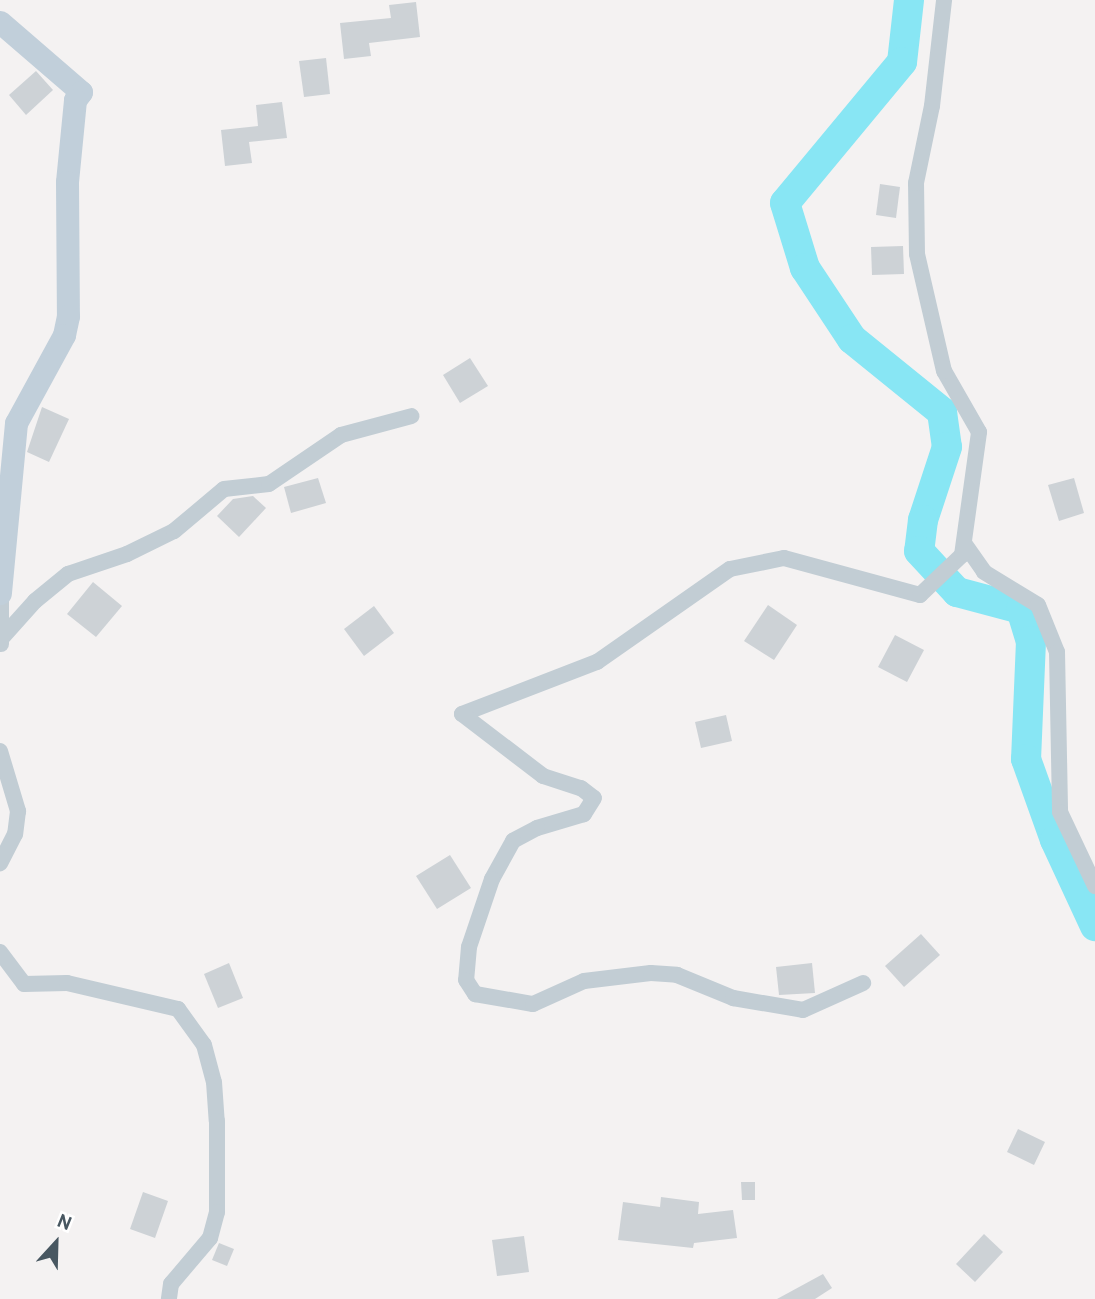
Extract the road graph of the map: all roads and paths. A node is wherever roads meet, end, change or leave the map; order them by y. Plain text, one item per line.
1 (944, 0) edge
2 (0, 22) edge
3 (412, 416) dead end
4 (963, 549) junction
5 (1, 592) edge
6 (1, 644) edge
7 (0, 751) edge
8 (0, 863) edge
9 (1095, 886) edge
10 (0, 952) edge
11 (863, 983) dead end
12 (169, 1299) edge

1 - 4 street
2 - 5 street
3 - 6 street
4 - 9 street
4 - 11 street
5 - 6 street
7 - 8 street
10 - 12 street

